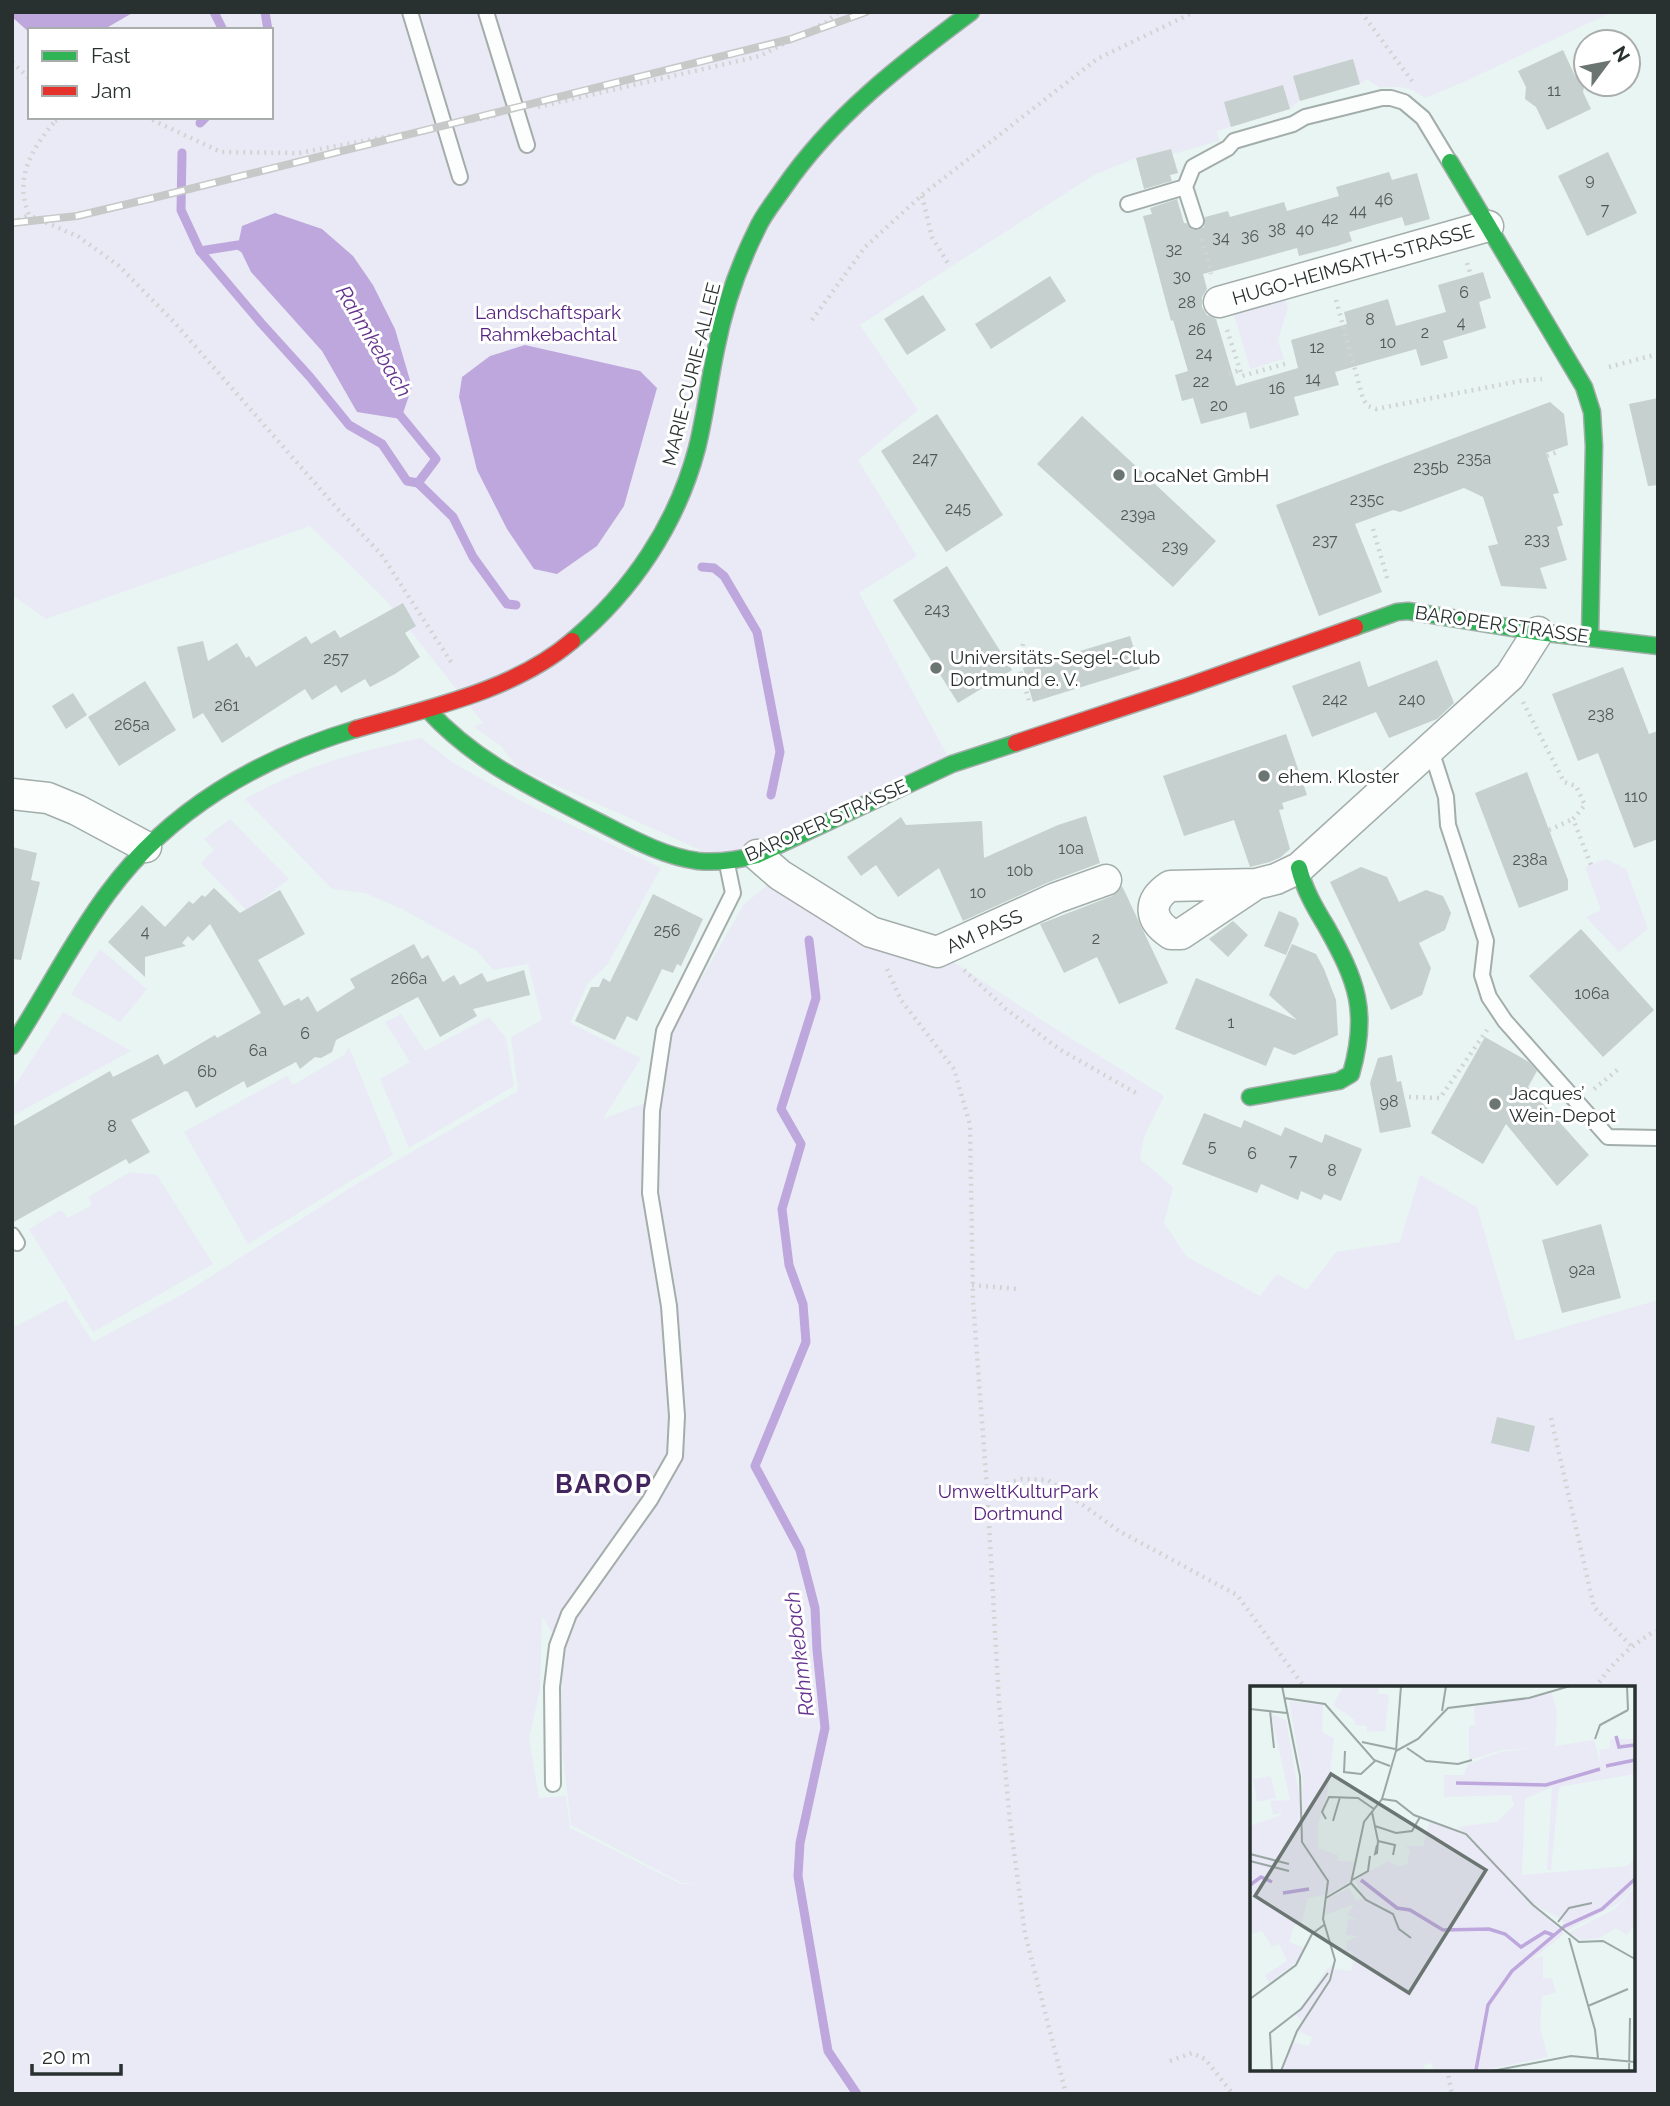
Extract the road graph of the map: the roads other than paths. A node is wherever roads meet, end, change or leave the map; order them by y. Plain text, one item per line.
1 (410, 12) edge
2 (486, 12) edge
3 (971, 12) edge
4 (527, 145) dead end
5 (1450, 162) joint
6 (460, 177) dead end
7 (1185, 187) junction
8 (1128, 204) dead end
9 (1196, 221) dead end
10 (1488, 226) junction
11 (1219, 302) road end
12 (1538, 632) junction
13 (1590, 636) junction
14 (1658, 646) edge
15 (428, 710) junction
16 (1431, 750) junction
17 (12, 794) edge
18 (146, 848) junction
19 (757, 855) junction
20 (727, 862) junction
21 (1299, 868) junction
22 (1106, 880) dead end
23 (1256, 884) dead end
24 (12, 1046) edge
25 (1250, 1097) dead end
26 (1658, 1138) edge
27 (553, 1784) dead end

1 - 6 lane
2 - 4 lane
3 - 15 street, MARIE-CURIE-ALLEE
5 - 7 lane, HUGO-HEIMSATH-STRASSE
5 - 10 street, HUGO-HEIMSATH-STRASSE
7 - 8 lane
7 - 9 lane
10 - 11 street, HUGO-HEIMSATH-STRASSE
10 - 13 street, HUGO-HEIMSATH-STRASSE
12 - 13 street, BAROPER STRASSE
12 - 16 street
12 - 19 street, BAROPER STRASSE
13 - 14 street, BAROPER STRASSE
15 - 18 street
15 - 20 street, BAROPER STRASSE
16 - 21 street
16 - 26 lane
17 - 18 street
18 - 24 street
19 - 20 street, BAROPER STRASSE
19 - 22 street, AM PASS
20 - 27 lane
21 - 23 street
21 - 25 street

